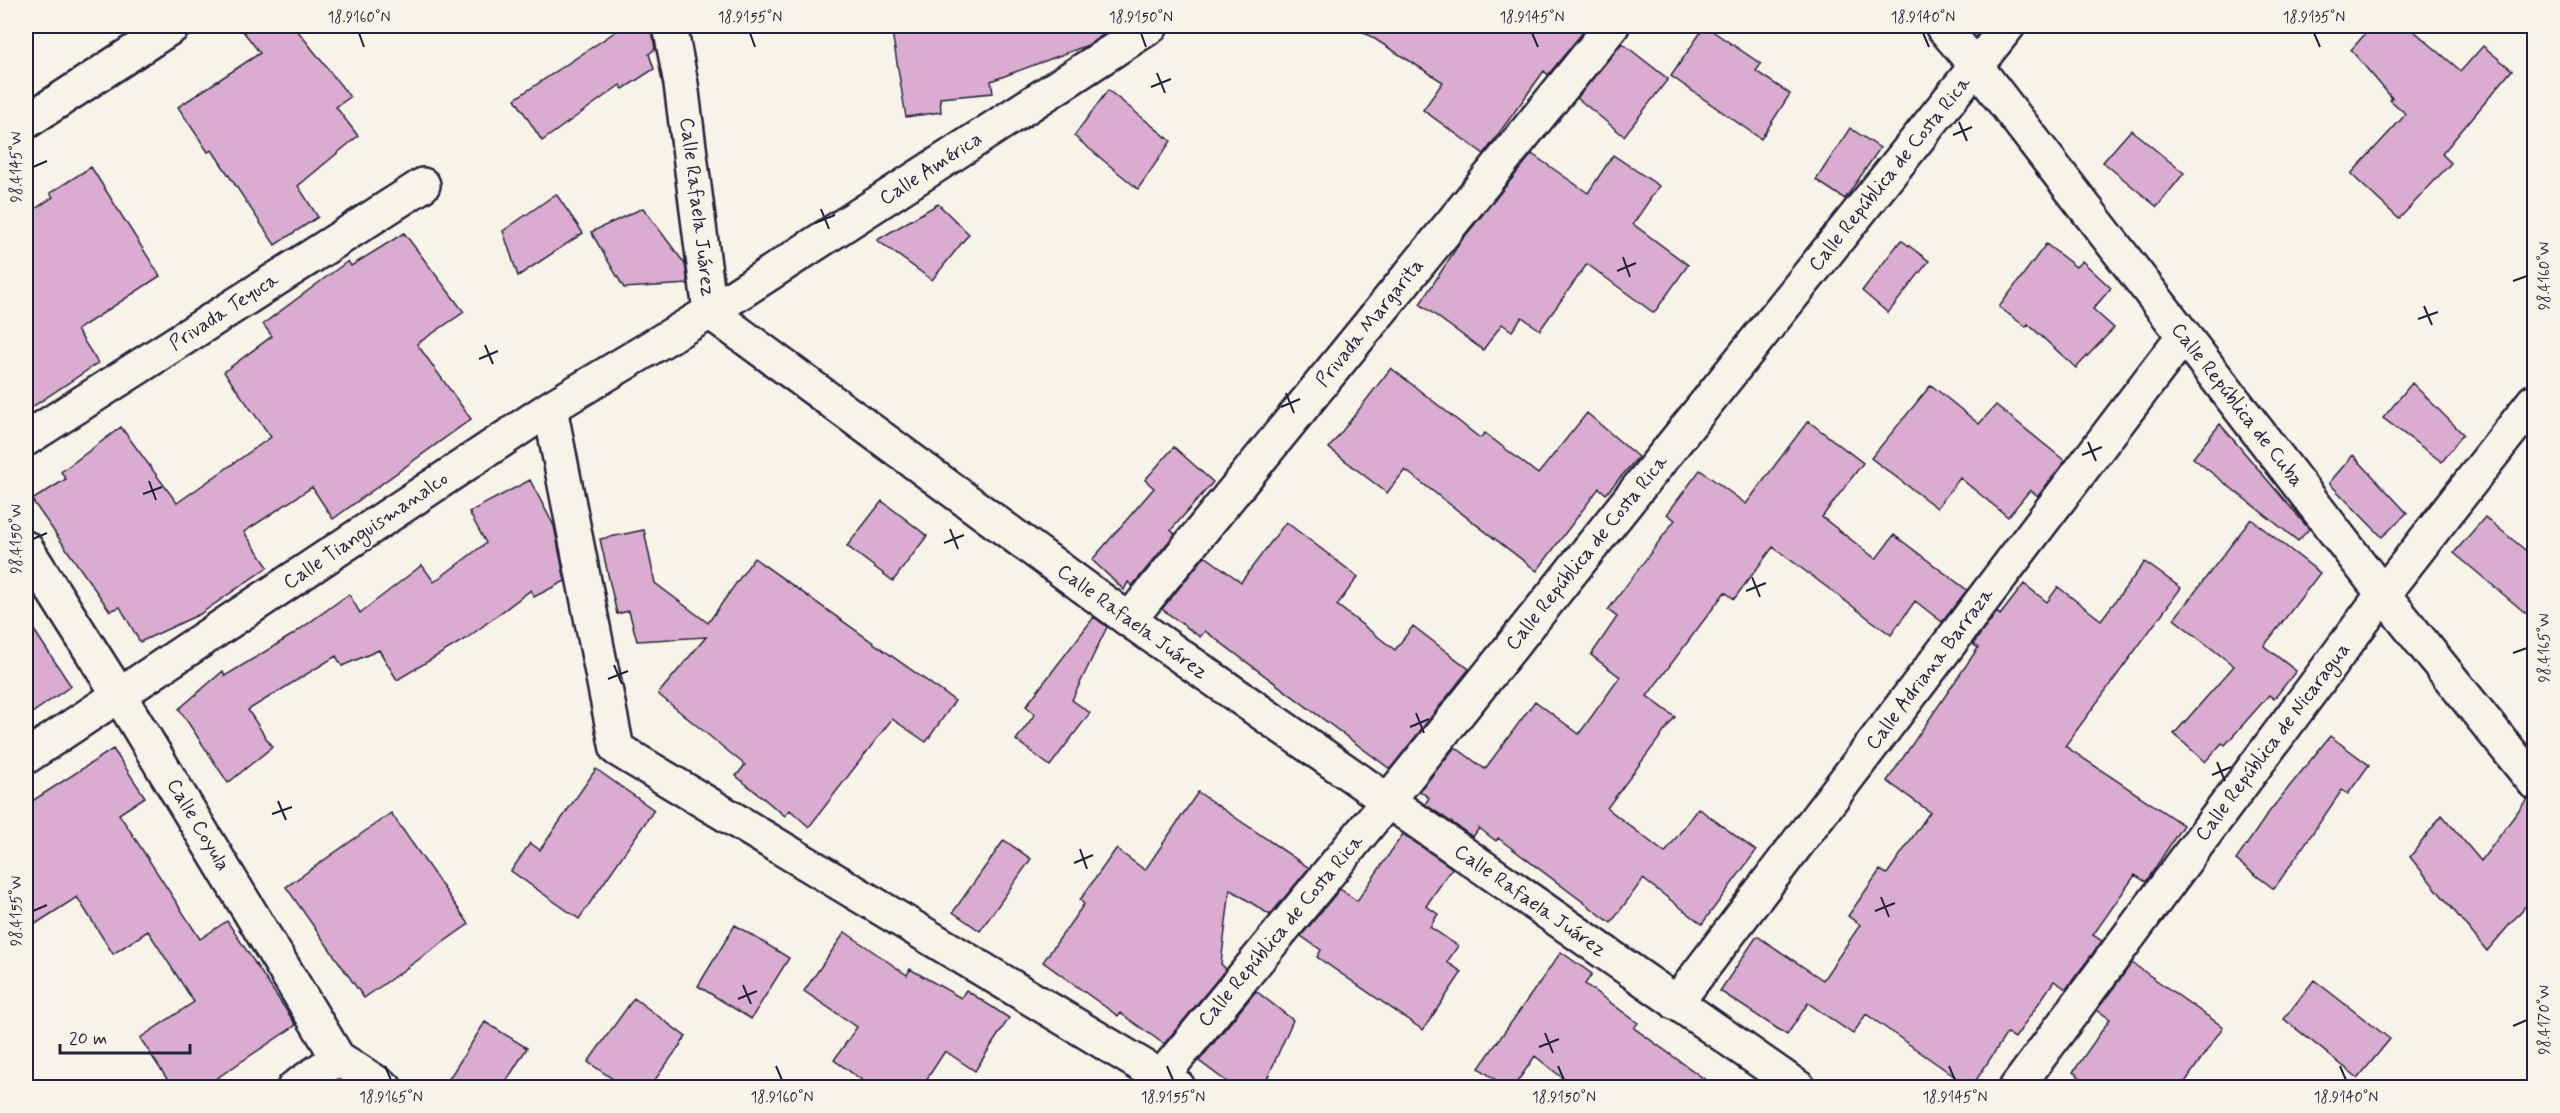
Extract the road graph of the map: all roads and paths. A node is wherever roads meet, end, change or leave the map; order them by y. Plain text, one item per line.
1 (173, 26) edge
2 (670, 26) edge
3 (1151, 26) edge
4 (1612, 26) edge
5 (1942, 26) edge
6 (2008, 26) edge
7 (1976, 66) junction
8 (26, 122) edge
9 (423, 185) dead end
10 (710, 312) junction
11 (2184, 335) junction
12 (2535, 401) edge
13 (550, 408) junction
14 (26, 439) edge
15 (26, 548) edge
16 (2383, 594) junction
17 (1129, 620) junction
18 (120, 695) junction
19 (26, 757) edge
20 (2535, 782) edge
21 (1387, 802) junction
22 (1677, 1003) junction
23 (338, 1058) junction
24 (1164, 1084) edge
25 (294, 1088) edge
26 (385, 1088) edge
27 (1799, 1088) edge
28 (2016, 1088) edge

1 - 8 street
2 - 10 street, Calle Rafaela Juárez
3 - 10 street, Calle América
4 - 17 street, Privada Margarita
5 - 7 street, Calle República de Cuba
6 - 7 street, Calle República de Costa Rica
7 - 11 street, Calle República de Cuba
7 - 21 street, Calle República de Costa Rica
9 - 14 street, Privada Teyuca
10 - 13 street, Calle Tianguismanalco
10 - 17 street, Calle Rafaela Juárez
11 - 16 street, Calle República de Cuba
11 - 22 street, Calle Adriana Barraza
12 - 16 street, Calle República de Nicaragua
13 - 18 street, Calle Tianguismanalco
13 - 24 street
15 - 18 street, Calle Coyula
16 - 20 street, Calle República de Cuba
16 - 28 street, Calle República de Nicaragua
17 - 21 street, Calle Rafaela Juárez
18 - 19 street, Calle Tianguismanalco
18 - 23 street, Calle Coyula
21 - 22 street, Calle Rafaela Juárez
21 - 24 street, Calle República de Costa Rica
22 - 27 street, Calle Rafaela Juárez
23 - 25 street
23 - 26 street, Calle Coyula

